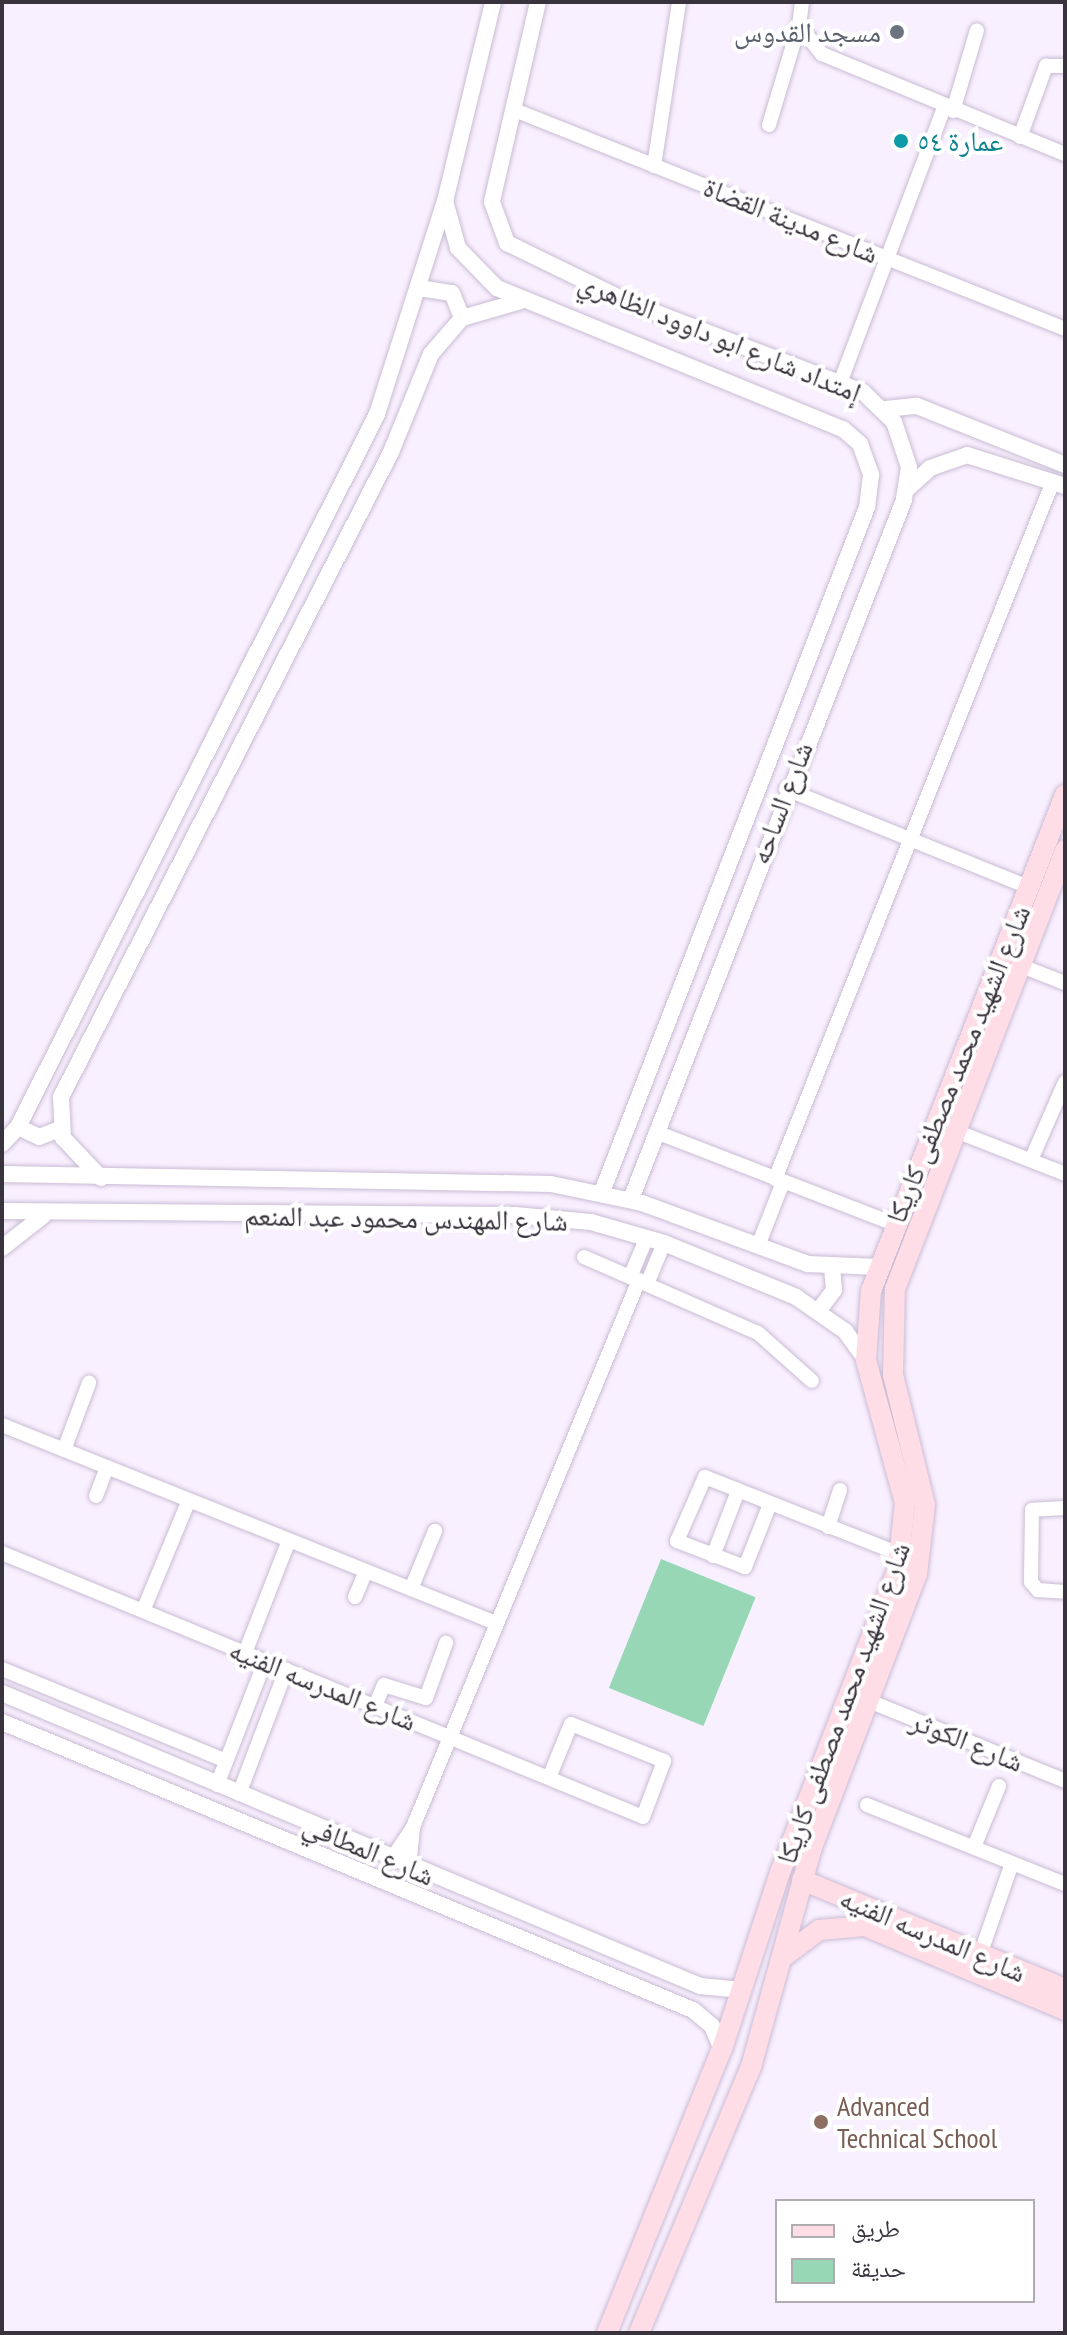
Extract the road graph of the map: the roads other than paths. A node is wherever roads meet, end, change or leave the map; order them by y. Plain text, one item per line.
1 (493, 2) edge
2 (538, 2) edge
3 (679, 2) edge
4 (802, 2) edge
5 (799, 25) junction
6 (977, 30) dead end
7 (1065, 66) edge
8 (949, 109) junction
9 (517, 111) junction
10 (769, 125) dead end
11 (1020, 137) junction
12 (1065, 154) edge
13 (654, 166) junction
14 (445, 201) junction
15 (889, 259) junction
16 (419, 288) junction
17 (522, 301) junction
18 (462, 318) junction
19 (1065, 329) edge
20 (840, 383) junction
21 (886, 409) junction
22 (843, 429) joint
23 (1065, 465) edge
24 (1059, 484) edge
25 (907, 489) junction
26 (786, 789) junction
27 (1065, 795) edge
28 (745, 812) junction
29 (773, 822) junction
30 (910, 839) junction
31 (733, 844) junction
32 (1065, 850) edge
33 (761, 855) junction
34 (1028, 887) junction
35 (1019, 965) junction
36 (1065, 983) edge
37 (1065, 1082) edge
38 (18, 1127) junction
39 (60, 1129) junction
40 (953, 1130) junction
41 (656, 1132) junction
42 (2, 1144) edge
43 (1031, 1160) junction
44 (612, 1166) junction
45 (2, 1174) edge
46 (1065, 1174) edge
47 (639, 1176) junction
48 (101, 1178) junction
49 (779, 1181) junction
50 (602, 1192) junction
51 (631, 1199) junction
52 (2, 1211) edge
53 (43, 1216) junction
54 (895, 1224) junction
55 (647, 1237) junction
56 (664, 1243) junction
57 (758, 1246) junction
58 (2, 1248) edge
59 (584, 1257) dead end
60 (878, 1267) junction
61 (832, 1269) junction
62 (638, 1280) junction
63 (819, 1310) junction
64 (866, 1360) junction
65 (812, 1381) dead end
66 (89, 1383) dead end
67 (2, 1425) edge
68 (64, 1450) junction
69 (107, 1467) junction
70 (840, 1490) dead end
71 (738, 1491) junction
72 (96, 1496) dead end
73 (189, 1500) junction
74 (770, 1504) junction
75 (1065, 1508) edge
76 (828, 1527) junction
77 (435, 1531) dead end
78 (289, 1540) junction
79 (2, 1553) edge
80 (902, 1555) junction
81 (713, 1556) junction
82 (366, 1571) junction
83 (411, 1589) junction
84 (1065, 1592) edge
85 (355, 1597) dead end
86 (143, 1611) junction
87 (496, 1623) junction
88 (446, 1643) dead end
89 (245, 1653) junction
90 (265, 1661) junction
91 (2, 1669) edge
92 (286, 1670) junction
93 (2, 1693) edge
94 (869, 1701) junction
95 (375, 1706) junction
96 (2, 1722) edge
97 (449, 1737) junction
98 (226, 1761) junction
99 (549, 1778) junction
100 (1065, 1781) edge
101 (217, 1785) junction
102 (999, 1786) dead end
103 (239, 1794) junction
104 (867, 1805) dead end
105 (413, 1827) junction
106 (974, 1847) junction
107 (391, 1860) junction
108 (1012, 1863) junction
109 (409, 1868) junction
110 (802, 1880) junction
111 (1065, 1884) edge
112 (840, 1895) junction
113 (831, 1926) junction
114 (980, 1955) junction
115 (782, 1958) junction
116 (688, 1981) junction
117 (1065, 1989) edge
118 (742, 1990) junction
119 (679, 2004) junction
120 (1065, 2010) edge
121 (722, 2049) junction
122 (607, 2333) edge
123 (639, 2333) edge

1 - 14 street
2 - 9 street, إمتداد شارع ابو داوود الظاهري
3 - 13 street
4 - 5 street
5 - 8 street
5 - 10 street
6 - 8 street
7 - 11 street
8 - 11 street
8 - 15 street
9 - 13 street, شارع مدينة القضاة
9 - 20 street, إمتداد شارع ابو داوود الظاهري
11 - 12 street
13 - 15 street, شارع مدينة القضاة
14 - 16 street
14 - 17 street, إمتداد شارع ابو داوود الظاهري
15 - 19 street, شارع مدينة القضاة
15 - 20 street
16 - 18 street
16 - 38 street
17 - 18 street
17 - 22 street, إمتداد شارع ابو داوود الظاهري
18 - 39 street
20 - 21 street, إمتداد شارع ابو داوود الظاهري
21 - 23 street, إمتداد شارع ابو داوود الظاهري
21 - 25 street, شارع الساحه
22 - 28 street, شارع الساحه
24 - 25 street
24 - 30 street
25 - 26 street, شارع الساحه
26 - 29 street, شارع الساحه
26 - 30 street
27 - 34 main road, شارع الشهيد محمد مصطفى كاريكا
28 - 29 street
28 - 31 street, شارع الساحه
29 - 33 street, شارع الساحه
30 - 34 street
30 - 49 street
31 - 33 street
31 - 44 street, شارع الساحه
32 - 35 main road, شارع الشهيد محمد مصطفى كاريكا
33 - 41 street, شارع الساحه
34 - 54 main road, شارع الشهيد محمد مصطفى كاريكا
35 - 36 street
35 - 40 main road, شارع الشهيد محمد مصطفى كاريكا
37 - 43 street
38 - 39 street
38 - 42 street
39 - 48 street
40 - 43 street
40 - 94 main road, شارع الشهيد محمد مصطفى كاريكا
41 - 47 street, شارع الساحه
41 - 49 street
43 - 46 street
44 - 47 street
44 - 50 street, شارع الساحه
45 - 48 street, شارع المهندس محمود عبد المنعم
47 - 51 street, شارع الساحه
48 - 50 street, شارع المهندس محمود عبد المنعم
49 - 54 street
49 - 57 street
50 - 51 street, شارع المهندس محمود عبد المنعم
51 - 57 street, شارع المهندس محمود عبد المنعم
52 - 53 street, شارع المهندس محمود عبد المنعم
53 - 55 street, شارع المهندس محمود عبد المنعم
53 - 58 street
54 - 60 main road, شارع الشهيد محمد مصطفى كاريكا
55 - 56 street, شارع المهندس محمود عبد المنعم
55 - 62 street
56 - 62 street
56 - 63 street, شارع المهندس محمود عبد المنعم
57 - 61 street, شارع المهندس محمود عبد المنعم
59 - 62 street
60 - 61 street, شارع المهندس محمود عبد المنعم
60 - 64 main road, شارع الشهيد محمد مصطفى كاريكا
61 - 63 street
62 - 65 street
62 - 87 street
63 - 64 street, شارع المهندس محمود عبد المنعم
64 - 80 main road, شارع الشهيد محمد مصطفى كاريكا
66 - 68 street
67 - 68 street
68 - 69 street
69 - 72 street
69 - 73 street
70 - 76 street
71 - 74 street
71 - 81 street
71 - 81 street
73 - 78 street
73 - 86 street
74 - 76 street
74 - 81 street
75 - 84 street
76 - 80 street
77 - 83 street
78 - 82 street
78 - 89 street
79 - 86 street, شارع المدرسه الفنيه
80 - 118 main road, شارع الشهيد محمد مصطفى كاريكا
82 - 83 street
82 - 85 street
83 - 87 street
86 - 89 street, شارع المدرسه الفنيه
87 - 97 street
88 - 95 street
89 - 90 street, شارع المدرسه الفنيه
90 - 92 street, شارع المدرسه الفنيه
90 - 98 street
91 - 98 street
92 - 95 street, شارع المدرسه الفنيه
92 - 103 street
93 - 101 street, شارع المطافي
94 - 100 street, شارع الكوثر
94 - 110 main road, شارع الشهيد محمد مصطفى كاريكا
95 - 97 street, شارع المدرسه الفنيه
96 - 119 street, شارع المطافي
97 - 99 street, شارع المدرسه الفنيه
97 - 105 street
98 - 101 street
99 - 99 street, شارع المدرسه الفنيه
101 - 103 street, شارع المطافي
102 - 106 street
103 - 107 street, شارع المطافي
104 - 106 street
105 - 107 street
105 - 109 street
106 - 108 street
107 - 109 street, شارع المطافي
108 - 111 street
108 - 114 street
109 - 116 street, شارع المطافي
110 - 112 main road, شارع المدرسه الفنيه
110 - 115 main road, شارع الشهيد محمد مصطفى كاريكا
112 - 113 main road
112 - 114 main road, شارع المدرسه الفنيه
113 - 115 main road, شارع المدرسه الفنيه
113 - 120 main road, شارع المدرسه الفنيه
114 - 117 main road, شارع المدرسه الفنيه
115 - 123 main road, شارع الشهيد محمد مصطفى كاريكا
116 - 118 street, شارع المطافي
116 - 119 street
118 - 121 main road, شارع الشهيد محمد مصطفى كاريكا
119 - 121 street, شارع المطافي
121 - 122 main road, شارع الشهيد محمد مصطفى كاريكا

